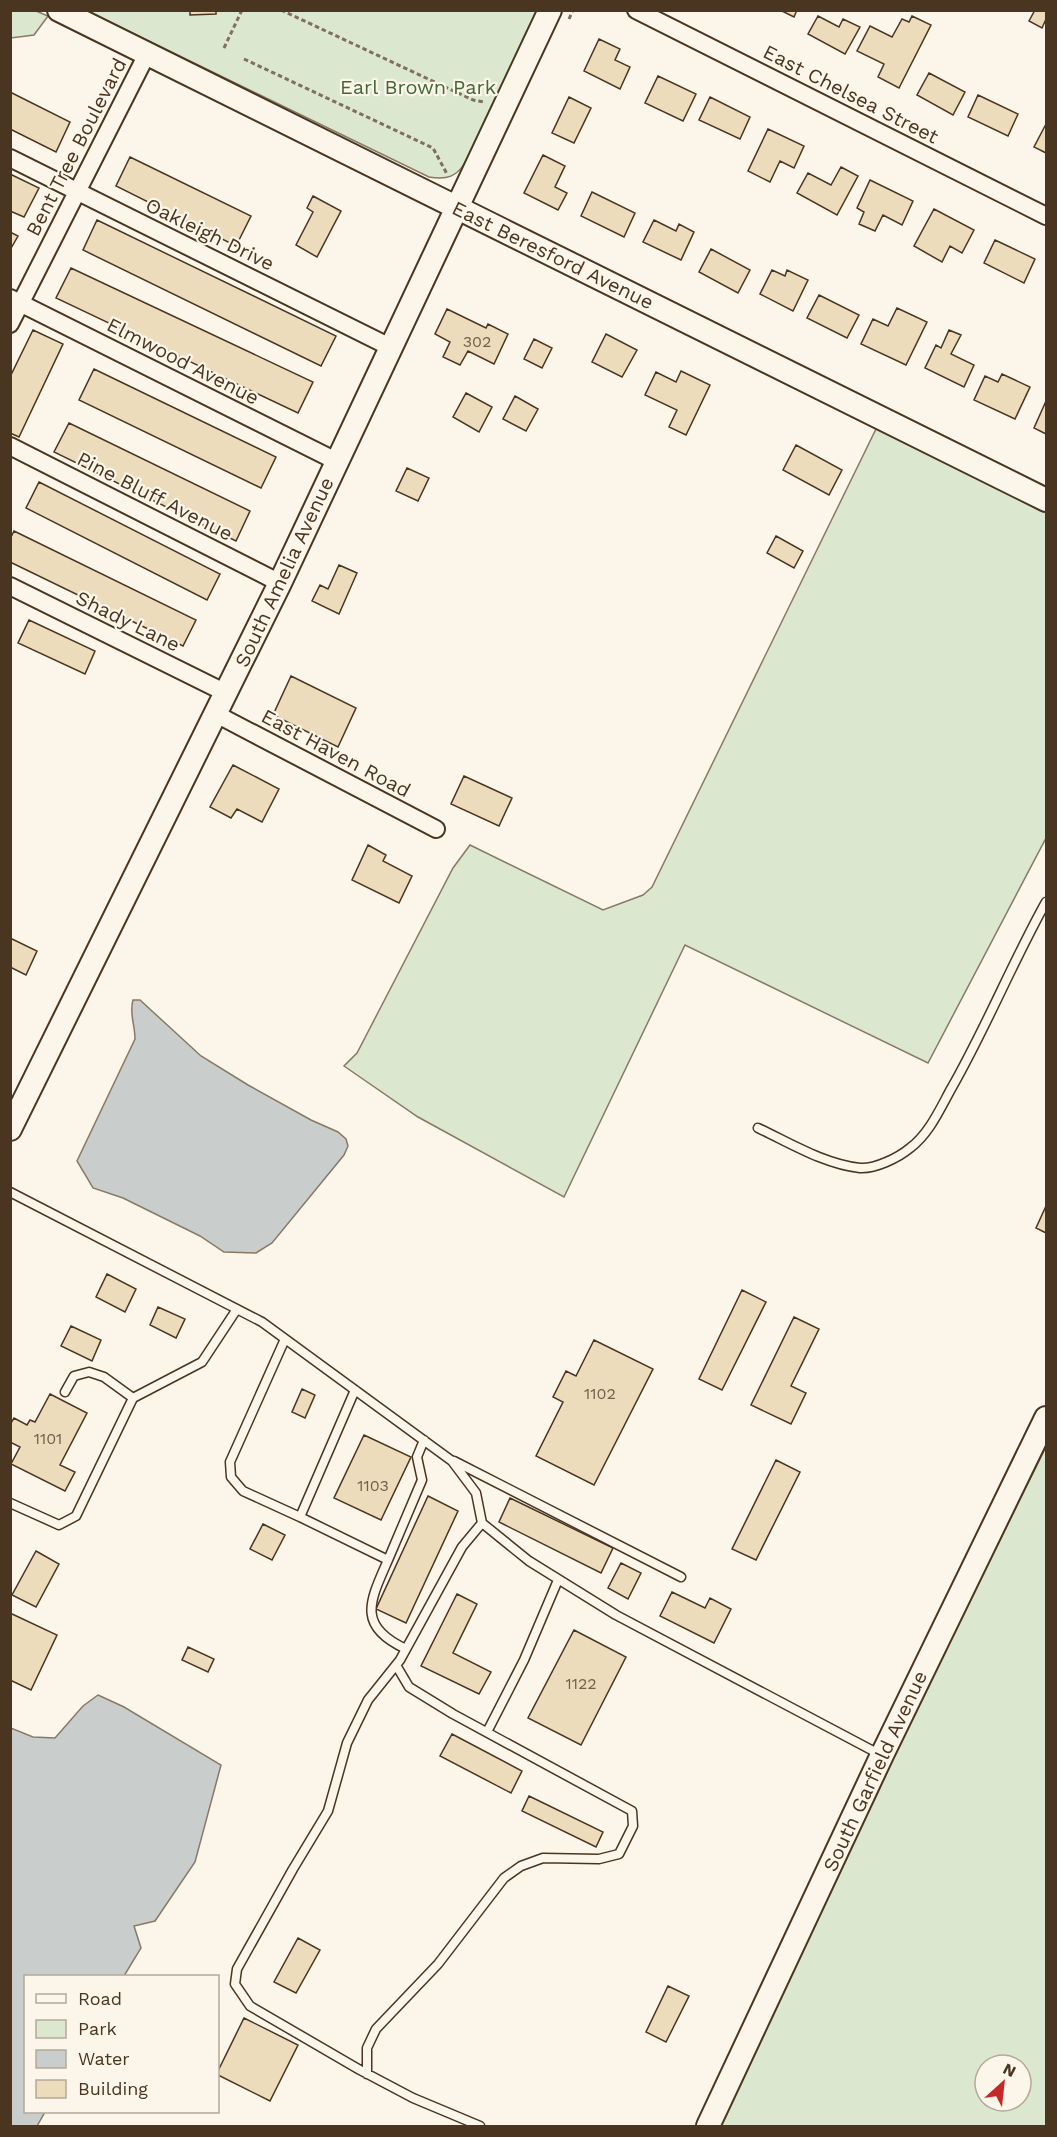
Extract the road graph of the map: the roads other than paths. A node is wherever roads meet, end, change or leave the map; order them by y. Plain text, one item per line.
1 (59, 10) edge
2 (550, 10) edge
3 (636, 10) edge
4 (147, 54) junction
5 (10, 158) edge
6 (78, 191) junction
7 (456, 207) junction
8 (1047, 216) edge
9 (16, 301) edge
10 (10, 324) edge
11 (390, 347) junction
12 (10, 446) edge
13 (336, 461) junction
14 (1047, 500) edge
15 (280, 583) junction
16 (10, 586) edge
17 (226, 693) junction
18 (216, 714) junction
19 (436, 829) dead end
20 (1047, 902) edge
21 (758, 1128) dead end
22 (10, 1129) edge
23 (10, 1192) edge
24 (237, 1309) junction
25 (285, 1339) junction
26 (355, 1390) junction
27 (65, 1392) dead end
28 (133, 1398) junction
29 (1047, 1418) edge
30 (424, 1440) junction
31 (452, 1461) junction
32 (10, 1503) edge
33 (300, 1517) junction
34 (482, 1523) junction
35 (388, 1560) junction
36 (681, 1576) dead end
37 (558, 1580) junction
38 (406, 1649) junction
39 (396, 1665) junction
40 (487, 1732) junction
41 (882, 1755) junction
42 (367, 2074) junction
43 (480, 2127) edge
44 (708, 2127) edge

1 - 4 street, East Beresford Avenue
2 - 7 street, South Amelia Avenue
3 - 8 street, East Chelsea Street
4 - 6 street, Bent Tree Boulevard
4 - 7 street, East Beresford Avenue
5 - 6 street, Oakleigh Drive
6 - 9 street, Bent Tree Boulevard
6 - 11 street, Oakleigh Drive
7 - 11 street, South Amelia Avenue
7 - 14 street, East Beresford Avenue
9 - 10 street, Bent Tree Boulevard
9 - 13 street, Elmwood Avenue
11 - 13 street, South Amelia Avenue
12 - 15 street, Pine Bluff Avenue
13 - 15 street, South Amelia Avenue
15 - 17 street, South Amelia Avenue
16 - 17 street, Shady Lane
17 - 18 street, South Amelia Avenue
18 - 19 street, East Haven Road
18 - 22 street, South Amelia Avenue
20 - 21 lane
23 - 24 lane
24 - 25 lane
24 - 28 lane
25 - 26 lane
25 - 33 lane
26 - 30 lane
26 - 33 lane
27 - 28 lane
28 - 32 lane
29 - 41 street, South Garfield Avenue
30 - 31 lane
30 - 35 lane
31 - 34 lane
31 - 36 lane
33 - 35 lane
34 - 37 lane
34 - 38 lane
35 - 38 lane
37 - 40 lane
37 - 41 lane
38 - 39 lane
39 - 40 lane
39 - 42 lane
40 - 42 lane
41 - 44 street, South Garfield Avenue
42 - 43 lane

